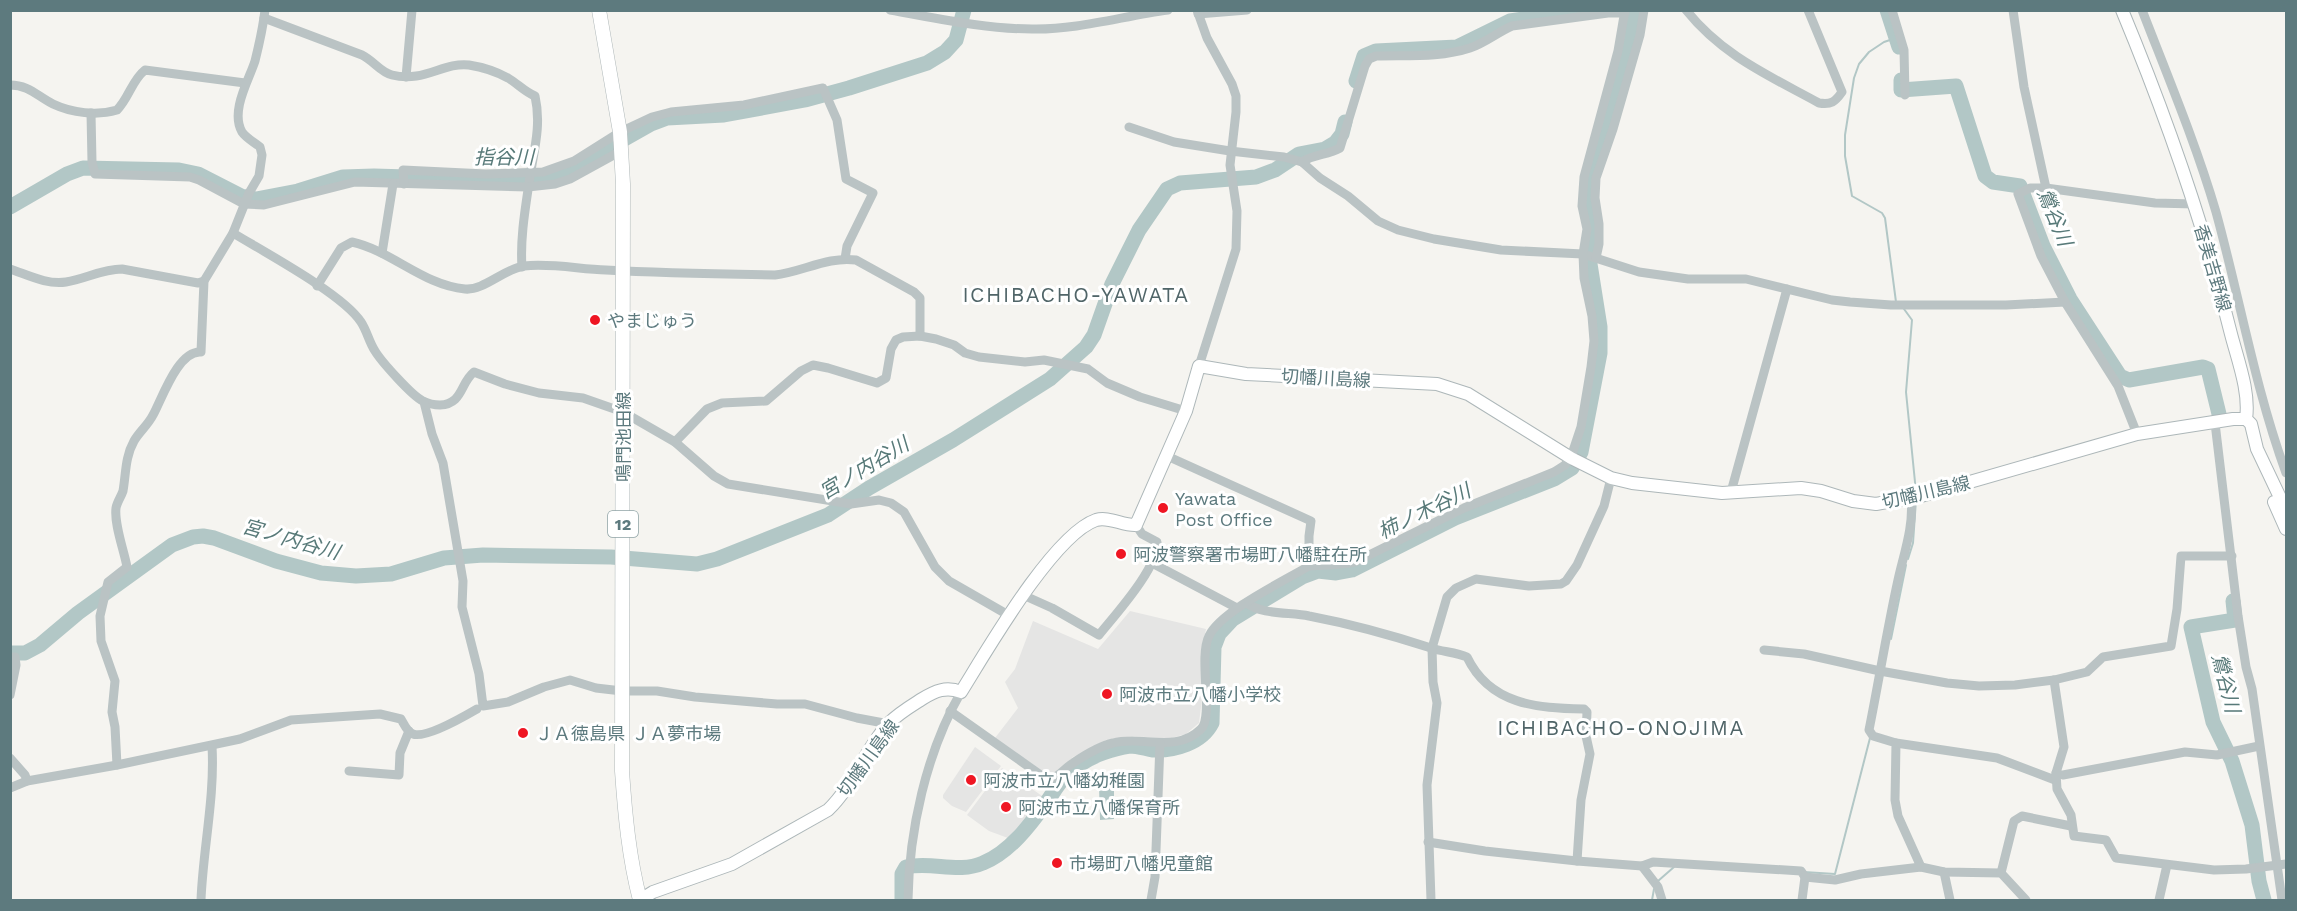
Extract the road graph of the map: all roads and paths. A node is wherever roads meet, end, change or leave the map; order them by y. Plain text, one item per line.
1 (412, 10) edge
2 (599, 10) edge
3 (890, 10) edge
4 (1168, 10) edge
5 (1247, 10) edge
6 (1644, 10) edge
7 (1686, 10) edge
8 (1808, 10) edge
9 (1892, 10) edge
10 (2013, 10) edge
11 (2122, 10) edge
12 (2142, 10) edge
13 (1197, 12) edge
14 (264, 14) edge
15 (1625, 17) edge
16 (1639, 26) junction
17 (406, 77) junction
18 (245, 83) junction
19 (10, 85) edge
20 (1905, 91) dead end
21 (91, 113) junction
22 (1129, 127) dead end
23 (620, 141) junction
24 (1230, 151) junction
25 (1299, 161) junction
26 (529, 179) junction
27 (401, 180) junction
28 (2046, 188) junction
29 (246, 200) junction
30 (2195, 204) junction
31 (233, 233) junction
32 (382, 253) junction
33 (1590, 256) junction
34 (845, 259) junction
35 (522, 267) junction
36 (10, 269) edge
37 (623, 271) junction
38 (204, 281) junction
39 (317, 286) junction
40 (1787, 289) junction
41 (2065, 302) junction
42 (920, 336) junction
43 (1199, 366) junction
44 (424, 402) junction
45 (1186, 411) junction
46 (623, 412) junction
47 (2246, 419) junction
48 (2215, 423) junction
49 (2137, 434) junction
50 (675, 442) junction
51 (1167, 456) junction
52 (1574, 460) junction
53 (2286, 473) edge
54 (2269, 474) junction
55 (1611, 478) junction
56 (1731, 492) junction
57 (1914, 497) junction
58 (2286, 510) edge
59 (1136, 525) junction
60 (2286, 529) edge
61 (2230, 556) junction
62 (1152, 563) junction
63 (1309, 566) junction
64 (1023, 596) junction
65 (1250, 606) junction
66 (1237, 608) junction
67 (1010, 616) junction
68 (1432, 648) junction
69 (1764, 650) dead end
70 (10, 657) edge
71 (1883, 671) junction
72 (2054, 680) junction
73 (622, 691) junction
74 (961, 692) junction
75 (10, 695) edge
76 (477, 709) dead end
77 (950, 711) junction
78 (888, 724) junction
79 (409, 731) junction
80 (1160, 743) junction
81 (1896, 743) junction
82 (212, 746) junction
83 (2259, 746) junction
84 (10, 758) edge
85 (117, 765) junction
86 (349, 771) dead end
87 (2055, 777) junction
88 (27, 781) junction
89 (10, 788) edge
90 (2071, 826) junction
91 (1428, 842) junction
92 (1577, 861) junction
93 (2286, 864) edge
94 (2166, 865) junction
95 (2276, 865) junction
96 (1642, 866) junction
97 (1921, 867) junction
98 (1944, 872) junction
99 (2001, 873) junction
100 (1803, 874) junction
101 (201, 900) edge
102 (640, 900) edge
103 (908, 900) edge
104 (1151, 900) edge
105 (1431, 900) edge
106 (1662, 900) edge
107 (1802, 900) edge
108 (1950, 900) edge
109 (2026, 900) edge
110 (2159, 900) edge
111 (2282, 900) edge

1 - 17 street
2 - 23 main road, 鳴門池田線 / 12
3 - 4 street
5 - 13 street
6 - 16 street
7 - 8 street
9 - 20 street
10 - 28 street
11 - 30 main road, 香美吉野線
12 - 53 street
13 - 24 street
14 - 17 street
14 - 18 street
15 - 16 street
15 - 25 street
15 - 33 street
16 - 33 street
17 - 26 street
18 - 21 street
18 - 29 street
19 - 21 street
21 - 29 street
22 - 24 street
23 - 26 street
23 - 26 street
23 - 34 street
23 - 37 main road, 鳴門池田線 / 12
24 - 25 street
24 - 43 street
25 - 33 street
26 - 27 street
26 - 27 street
26 - 35 street
27 - 29 street
27 - 32 street
28 - 30 street
28 - 41 street
29 - 31 street
30 - 47 main road, 香美吉野線
31 - 38 street
31 - 39 street
32 - 35 street
32 - 39 street
33 - 40 street
33 - 52 street
34 - 37 street
34 - 42 street
35 - 37 street
36 - 38 street
37 - 46 main road, 鳴門池田線 / 12
38 - 85 street
39 - 44 street
40 - 41 street
40 - 56 street
41 - 49 street
42 - 45 street
42 - 50 street
43 - 45 main road
43 - 52 main road, 切幡川島線
44 - 46 street
44 - 73 street
45 - 51 main road
46 - 50 street
46 - 73 main road, 鳴門池田線 / 12
47 - 48 main road, 切幡川島線
47 - 54 main road, 香美吉野線
48 - 49 main road, 切幡川島線
48 - 61 street
49 - 57 main road, 切幡川島線
50 - 67 street
51 - 59 main road
51 - 63 street
52 - 55 main road, 切幡川島線
52 - 63 street
54 - 58 main road
54 - 60 main road, 香美吉野線
55 - 56 main road, 切幡川島線
55 - 68 street
56 - 57 main road, 切幡川島線
57 - 71 street
59 - 62 street
59 - 64 main road
61 - 72 street
61 - 83 street
62 - 64 street
62 - 66 street
63 - 65 street
64 - 67 main road
65 - 66 street
65 - 68 street
66 - 80 street
67 - 74 main road
68 - 91 street
68 - 92 street
69 - 71 street
70 - 75 street
71 - 72 street
71 - 81 street
72 - 87 street
73 - 78 street
73 - 102 main road, 鳴門池田線 / 12
74 - 77 street
74 - 78 main road, 切幡川島線
76 - 79 street
77 - 80 street
77 - 103 street
78 - 102 main road, 切幡川島線
79 - 82 street
79 - 86 street
80 - 104 street
81 - 87 street
81 - 97 street
82 - 85 street
82 - 101 street
83 - 87 street
83 - 95 street
84 - 88 street
85 - 88 street
87 - 90 street
88 - 89 street
90 - 94 street
90 - 99 street
91 - 92 street
91 - 105 street
92 - 96 street
93 - 95 street
94 - 95 street
94 - 110 street
95 - 111 street
96 - 100 street
96 - 106 street
97 - 98 street
97 - 100 street
98 - 99 street
98 - 108 street
99 - 109 street
100 - 107 street

